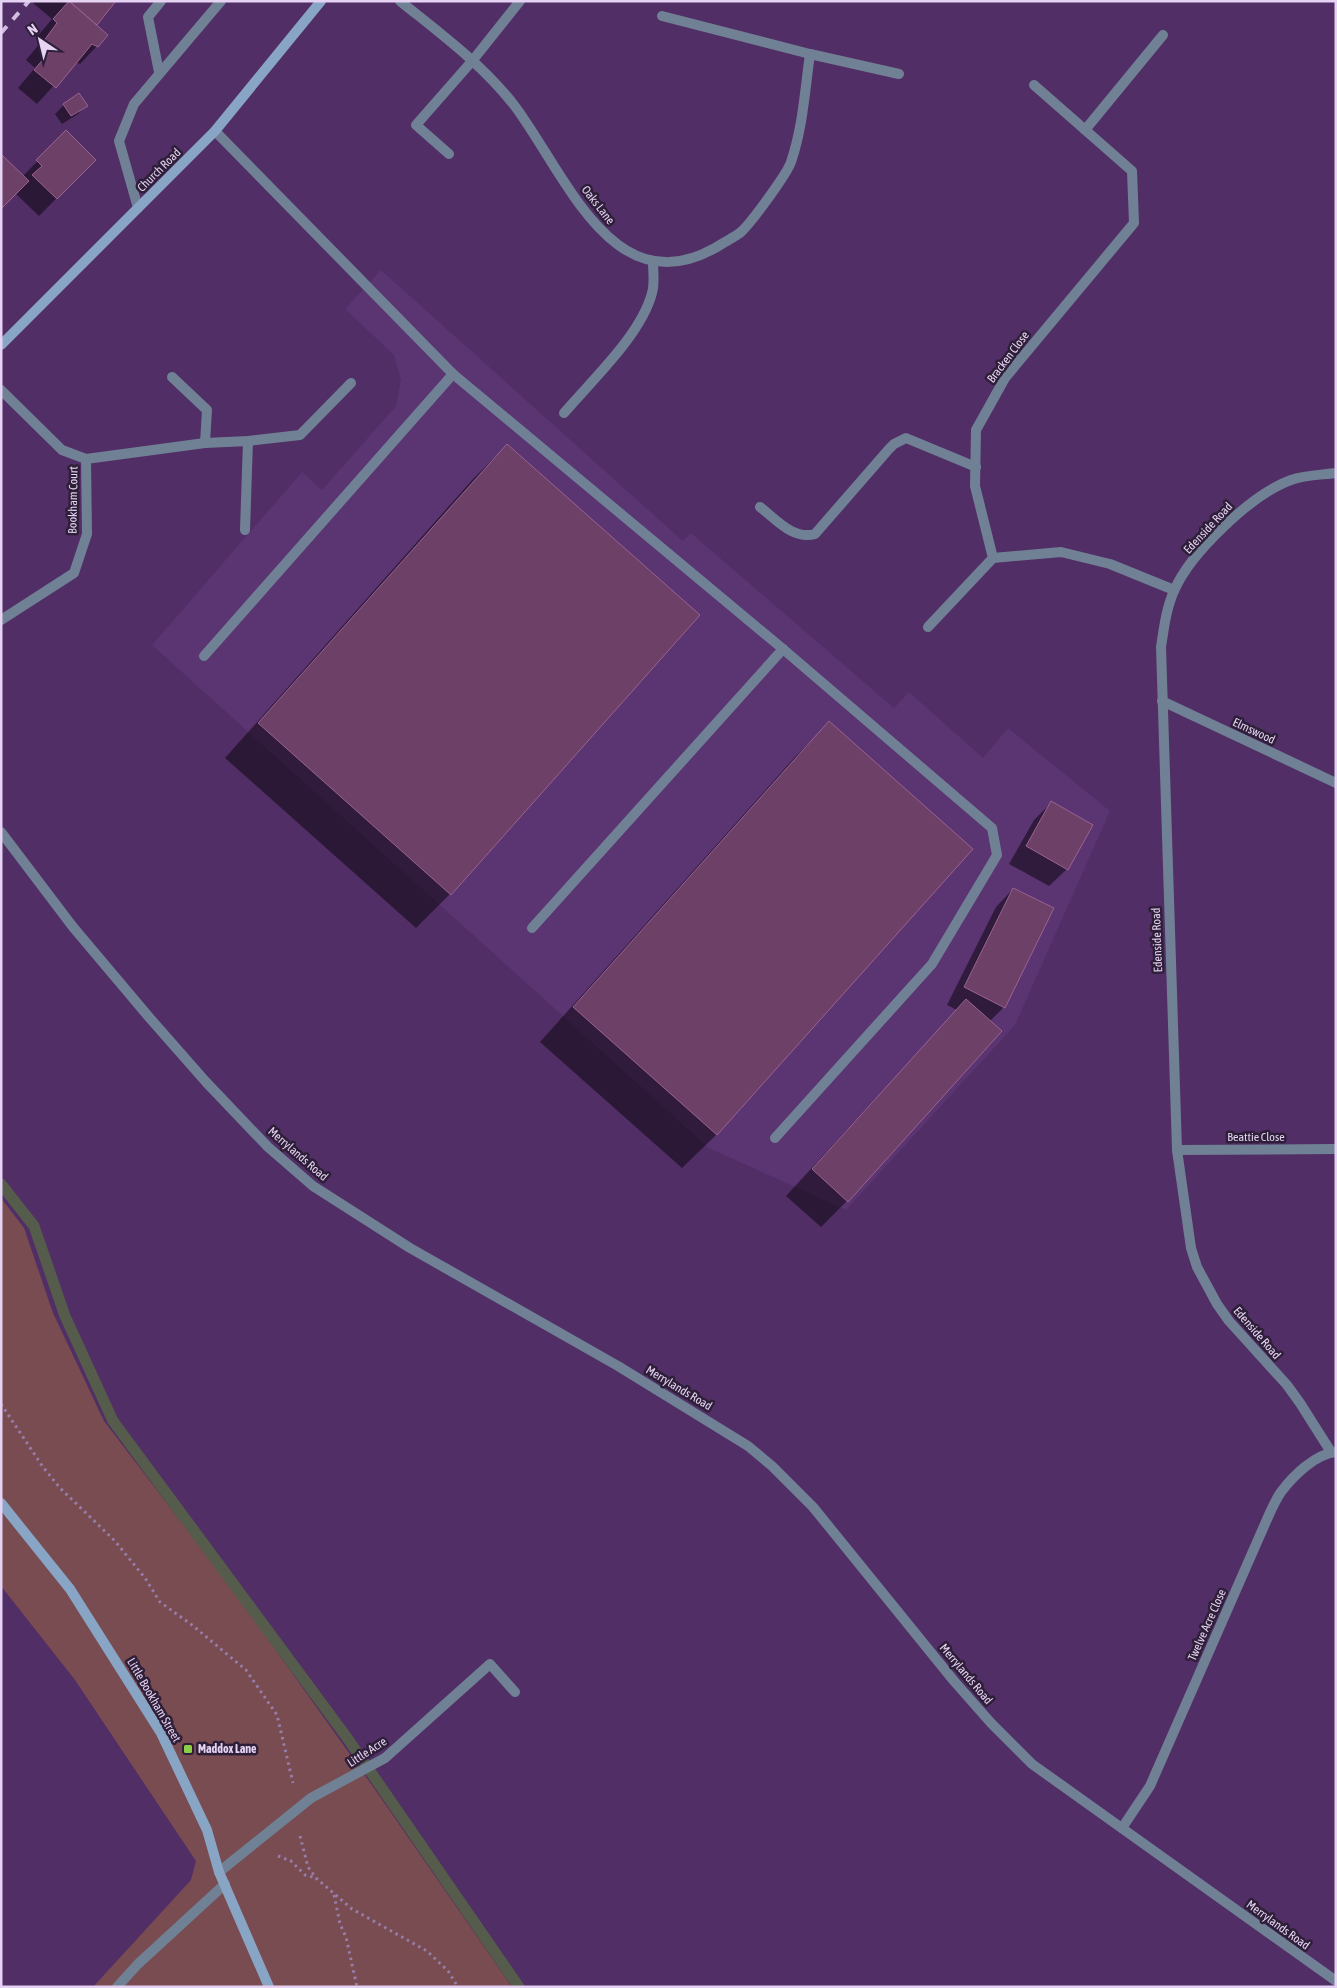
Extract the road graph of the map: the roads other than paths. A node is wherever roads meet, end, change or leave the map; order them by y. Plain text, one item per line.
1 (161, 1) edge
2 (221, 1) edge
3 (321, 1) edge
4 (400, 1) edge
5 (520, 1) edge
6 (662, 16) dead end
7 (1163, 34) dead end
8 (810, 54) junction
9 (474, 60) junction
10 (159, 72) junction
11 (899, 74) dead end
12 (1034, 85) dead end
13 (1085, 130) junction
14 (215, 131) junction
15 (449, 154) dead end
16 (138, 208) junction
17 (653, 262) junction
18 (1, 345) edge
19 (453, 374) junction
20 (172, 377) dead end
21 (351, 383) dead end
22 (1, 390) edge
23 (564, 412) dead end
24 (248, 441) junction
25 (204, 443) junction
26 (86, 459) junction
27 (976, 467) junction
28 (1336, 473) edge
29 (760, 507) dead end
30 (245, 530) dead end
31 (993, 558) junction
32 (1174, 590) junction
33 (1, 620) edge
34 (928, 627) dead end
35 (783, 648) junction
36 (204, 656) dead end
37 (1162, 701) junction
38 (1336, 783) edge
39 (1, 832) edge
40 (532, 928) dead end
41 (775, 1138) dead end
42 (1336, 1149) edge
43 (1176, 1150) junction
44 (1334, 1452) edge
45 (1, 1503) edge
46 (515, 1692) dead end
47 (1122, 1828) junction
48 (219, 1872) junction
49 (225, 1884) junction
50 (1336, 1981) edge
51 (117, 1987) edge
52 (269, 1987) edge

1 - 10 street
2 - 10 street
3 - 14 street, Church Road
4 - 9 street, Oaks Lane
5 - 9 street
6 - 8 street
7 - 13 street
8 - 11 street
8 - 17 street, Oaks Lane
9 - 15 street
9 - 17 street, Oaks Lane
10 - 16 street
12 - 13 street, Bracken Close
13 - 27 street, Bracken Close
14 - 16 street, Church Road
14 - 19 street
16 - 18 street, Church Road
17 - 23 street
19 - 35 street
19 - 36 street
20 - 25 street
21 - 24 street, Bookham Court
22 - 26 street, Bookham Court
24 - 25 street, Bookham Court
24 - 30 street
25 - 26 street, Bookham Court
26 - 33 street, Bookham Court
27 - 29 street
27 - 31 street, Bracken Close
28 - 32 street, Edenside Road
31 - 32 street
31 - 34 street
32 - 37 street, Edenside Road
35 - 40 street
35 - 41 street
37 - 38 street, Elmswood
37 - 43 street, Edenside Road
39 - 47 street, Merrylands Road
42 - 43 street, Beattie Close
43 - 44 street, Edenside Road
44 - 47 street, Twelve Acre Close
45 - 48 street, Little Bookham Street
46 - 48 street, Little Acre
47 - 50 street, Merrylands Road
48 - 49 street, Little Bookham Street
49 - 51 street
49 - 52 street, Little Bookham Street

